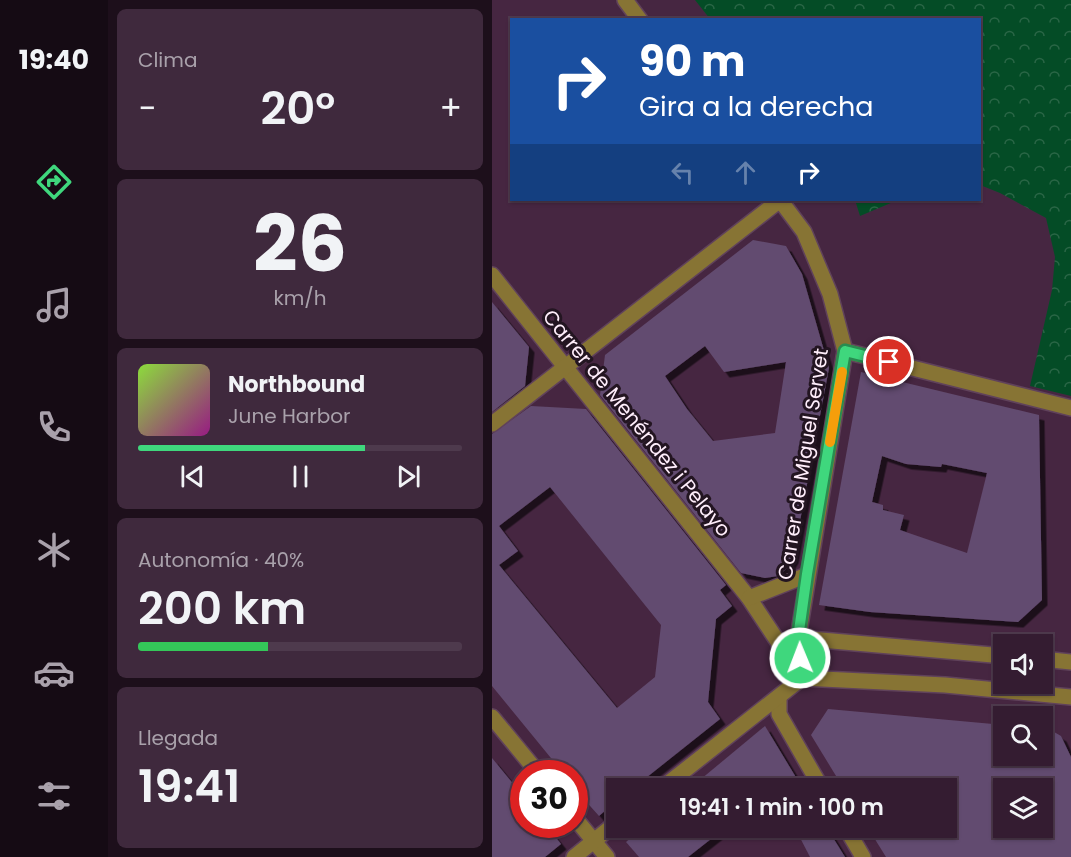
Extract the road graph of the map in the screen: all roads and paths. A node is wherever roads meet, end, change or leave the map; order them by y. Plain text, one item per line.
1 (625, 0) edge
2 (638, 18) edge
3 (779, 201) edge
4 (781, 201) edge
5 (492, 275) edge
6 (845, 351) junction
7 (565, 366) junction
8 (1071, 408) edge
9 (492, 424) edge
10 (807, 574) junction
11 (749, 598) junction
12 (798, 638) junction
13 (993, 655) edge
14 (1053, 660) edge
15 (1071, 662) edge
16 (802, 678) junction
17 (1071, 697) edge
18 (780, 698) junction
19 (492, 717) edge
20 (527, 760) edge
21 (675, 778) edge
22 (816, 778) edge
23 (606, 831) edge
24 (588, 834) edge
25 (852, 838) edge
26 (594, 841) junction
27 (574, 857) edge
28 (607, 857) edge
29 (863, 857) edge

1 - 2 street
3 - 7 street
4 - 6 street, Carrer de Miguel Servet
5 - 7 street, Carrer de Menéndez i Pelayo
6 - 8 street
6 - 10 street, Carrer de Miguel Servet
7 - 9 street
7 - 11 street, Carrer de Menéndez i Pelayo
10 - 11 street
10 - 12 street, Carrer de Miguel Servet
11 - 16 street, Carrer de Menéndez i Pelayo
12 - 13 street
12 - 16 street, Carrer de Miguel Servet
14 - 15 street
16 - 17 street
16 - 18 street
18 - 21 street
18 - 22 street
19 - 20 street
23 - 26 street
24 - 26 street
25 - 29 street
26 - 27 street
26 - 28 street

